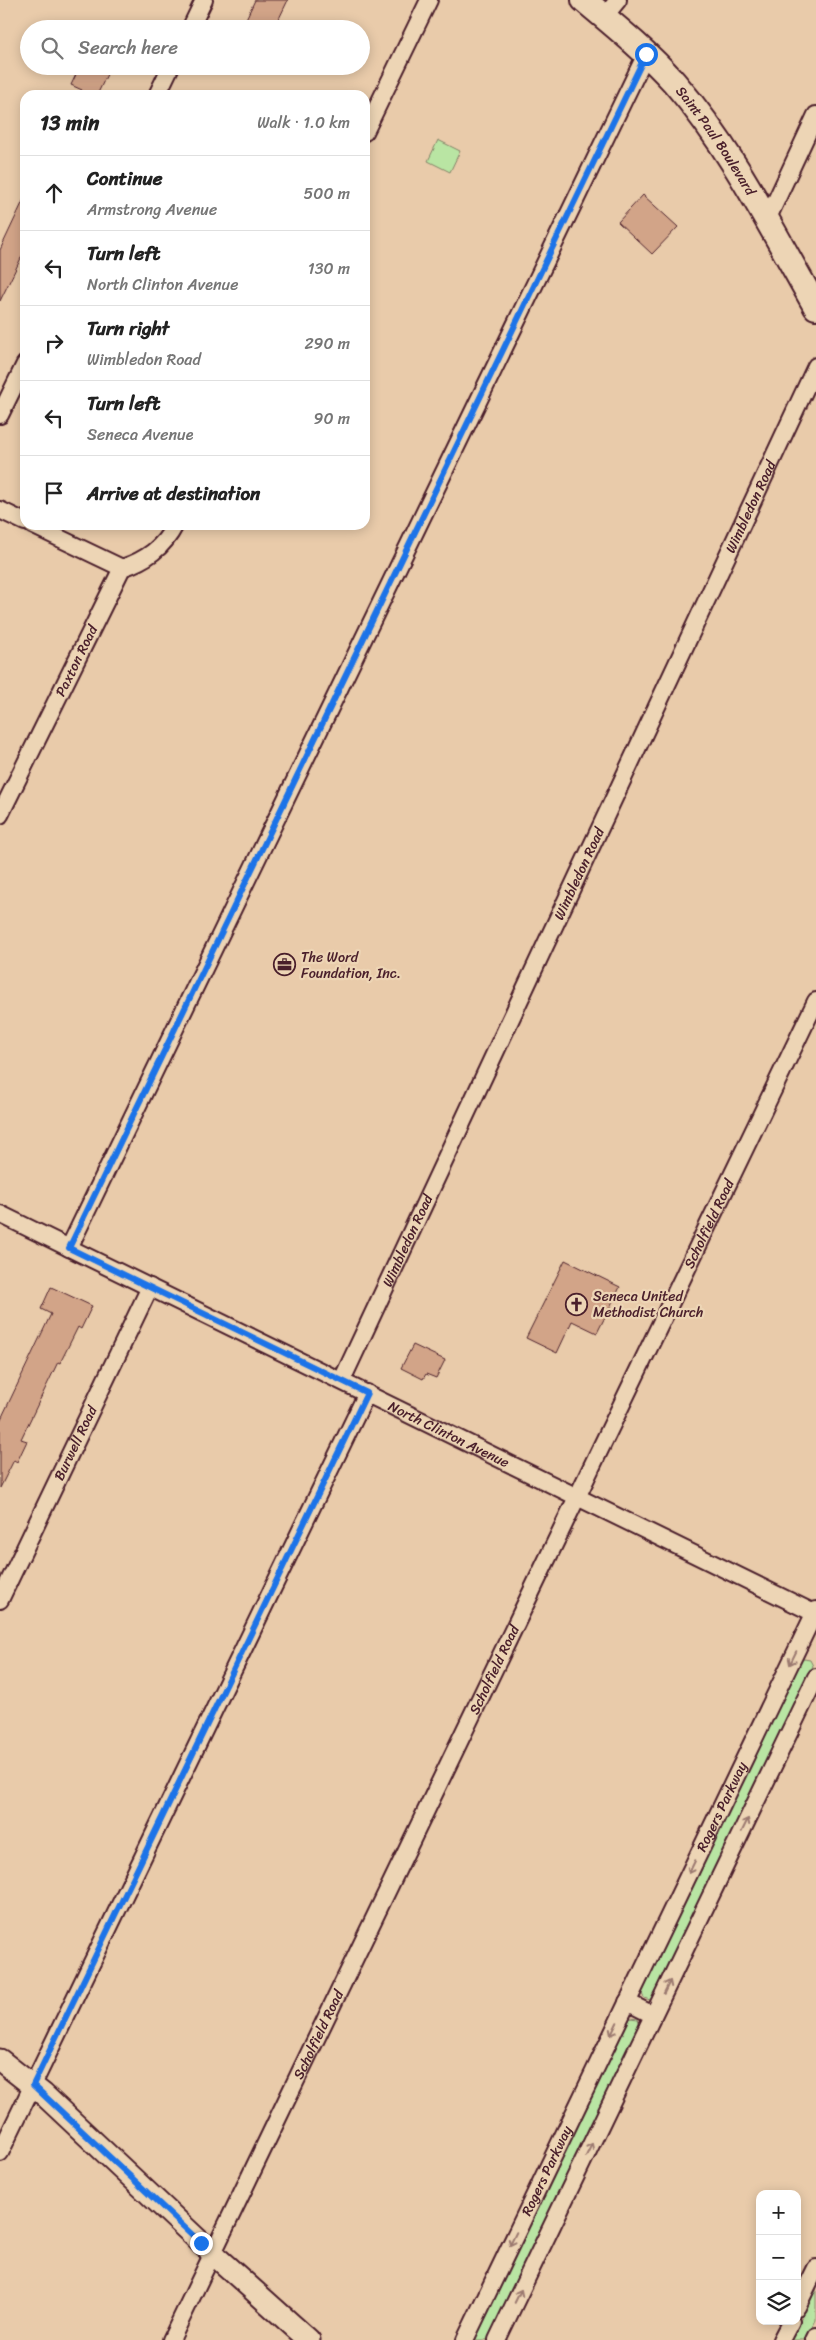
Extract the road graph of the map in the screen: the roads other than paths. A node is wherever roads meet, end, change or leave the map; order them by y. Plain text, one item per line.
1 (204, 0) edge
2 (428, 0) edge
3 (584, 0) edge
4 (611, 8) edge
5 (194, 20) edge
6 (646, 54) junction
7 (167, 75) edge
8 (159, 90) edge
9 (816, 115) edge
10 (370, 122) edge
11 (767, 220) junction
12 (816, 307) edge
13 (816, 366) edge
14 (20, 374) edge
15 (0, 415) edge
16 (0, 510) edge
17 (20, 520) edge
18 (42, 530) edge
19 (172, 530) edge
20 (122, 568) junction
21 (0, 815) edge
22 (816, 1001) edge
23 (0, 1214) edge
24 (69, 1248) junction
25 (150, 1287) junction
26 (342, 1380) junction
27 (367, 1393) junction
28 (577, 1496) junction
29 (0, 1600) edge
30 (815, 1613) edge
31 (816, 1677) edge
32 (627, 2002) junction
33 (654, 2015) junction
34 (0, 2060) edge
35 (33, 2085) junction
36 (0, 2153) edge
37 (213, 2254) junction
38 (816, 2268) edge
39 (801, 2299) edge
40 (788, 2325) edge
41 (816, 2336) edge
42 (171, 2340) edge
43 (309, 2340) edge
44 (464, 2340) edge
45 (497, 2340) edge
46 (782, 2340) edge
47 (814, 2340) edge

1 - 5 street
2 - 10 street
3 - 4 main road, Saint Paul Boulevard
4 - 6 main road, Saint Paul Boulevard
6 - 11 main road, Saint Paul Boulevard
6 - 24 street
7 - 8 street
9 - 11 street
11 - 12 main road, Saint Paul Boulevard
13 - 26 street, Wimbledon Road
14 - 15 street
16 - 17 street
18 - 20 street
19 - 20 street
20 - 21 street, Paxton Road
22 - 28 street, Scholfield Road
23 - 24 street, North Clinton Avenue
24 - 25 street, North Clinton Avenue
25 - 26 street, North Clinton Avenue
25 - 29 street, Burwell Road
26 - 27 street, North Clinton Avenue
27 - 28 street, North Clinton Avenue
27 - 35 street
28 - 30 street, North Clinton Avenue
28 - 37 street, Scholfield Road
30 -> 32 street, Rogers Parkway
33 -> 31 street, Rogers Parkway
32 - 33 street
32 -> 44 street, Rogers Parkway
45 -> 33 street, Rogers Parkway
34 - 35 street
35 - 36 street
35 - 37 street
37 - 42 street, Scholfield Road
37 - 43 street
38 - 39 street
40 - 46 street
41 - 47 street

